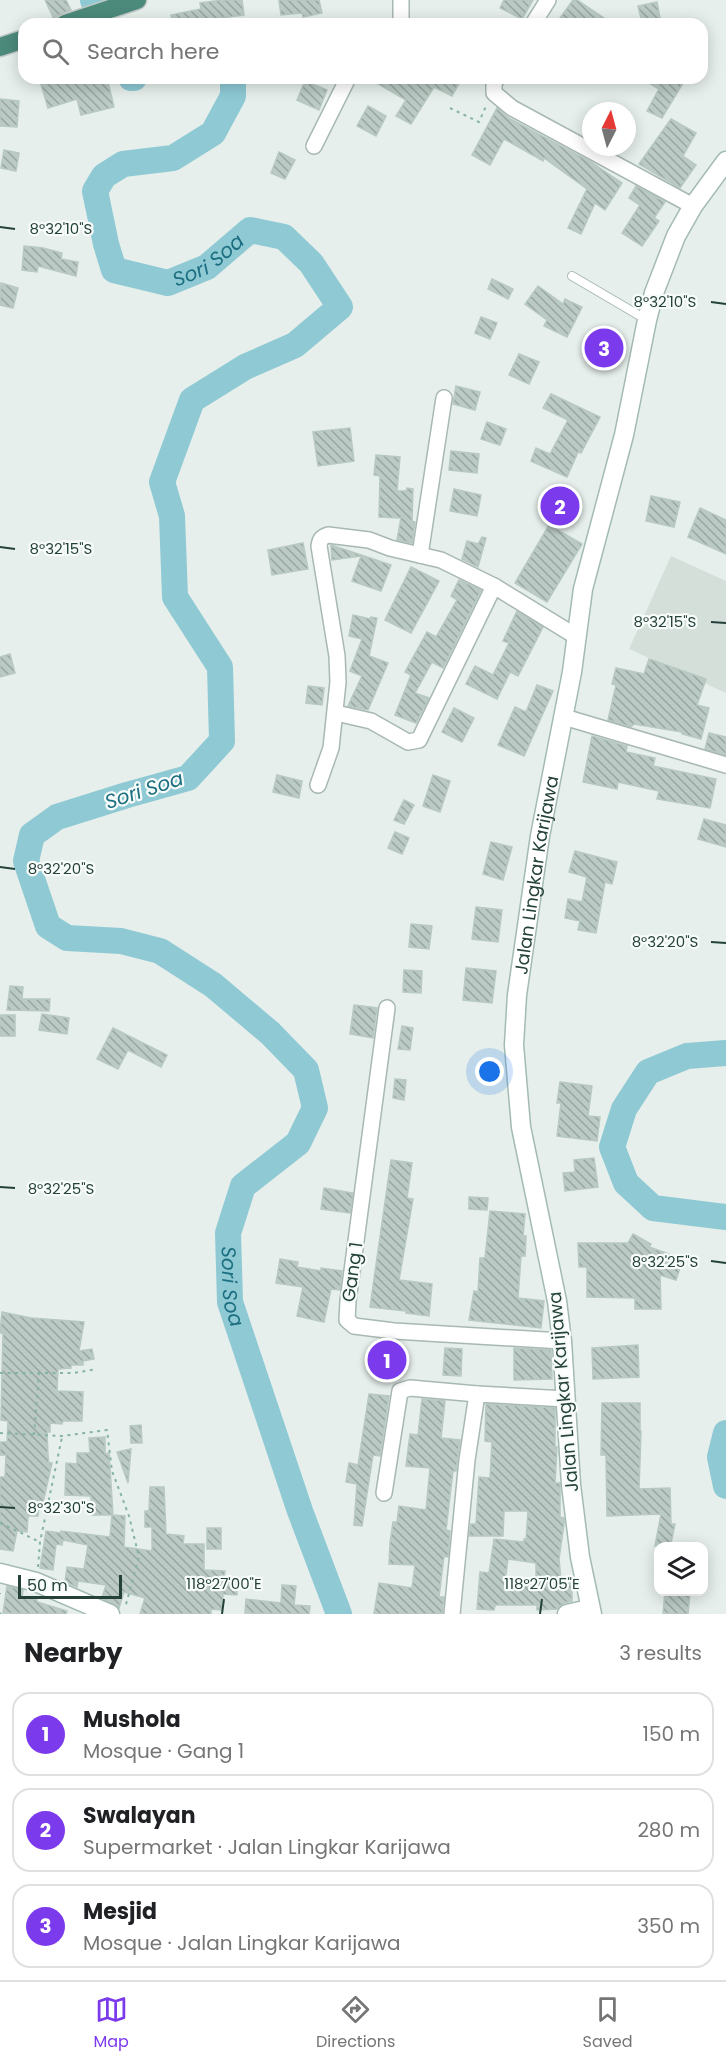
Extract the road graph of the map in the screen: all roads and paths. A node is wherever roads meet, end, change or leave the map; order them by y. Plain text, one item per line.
1 (401, 0) edge
2 (548, 0) edge
3 (133, 1) edge
4 (82, 18) edge
5 (401, 18) edge
6 (537, 18) edge
7 (18, 41) edge
8 (0, 48) edge
9 (345, 84) edge
10 (495, 84) edge
11 (495, 84) edge
12 (450, 108) dead end
13 (314, 146) dead end
14 (726, 161) edge
15 (693, 206) junction
16 (572, 276) dead end
17 (647, 320) junction
18 (444, 398) dead end
19 (420, 555) junction
20 (494, 586) junction
21 (577, 637) junction
22 (336, 713) junction
23 (564, 717) junction
24 (726, 765) edge
25 (318, 786) dead end
26 (387, 1008) dead end
27 (562, 1341) junction
28 (98, 1370) dead end
29 (0, 1373) edge
30 (39, 1373) junction
31 (477, 1394) junction
32 (566, 1399) junction
33 (0, 1433) edge
34 (34, 1435) junction
35 (62, 1436) junction
36 (384, 1494) dead end
37 (0, 1523) edge
38 (40, 1542) junction
39 (0, 1573) edge
40 (36, 1582) junction
41 (84, 1608) edge
42 (590, 1611) edge
43 (110, 1614) edge
44 (123, 1614) edge
45 (452, 1614) edge
46 (567, 1614) edge

1 - 5 street
2 - 6 street
3 - 4 highway
7 - 8 highway
9 - 13 street
10 - 12 path
11 - 15 street
14 - 15 main road, Jalan Lingkar Karijawa
15 - 17 main road, Jalan Lingkar Karijawa
16 - 17 lane
17 - 21 main road, Jalan Lingkar Karijawa
18 - 19 street
19 - 20 street
19 - 22 street
20 - 21 street
20 - 22 street
21 - 23 main road, Jalan Lingkar Karijawa
22 - 25 street
23 - 24 street
23 - 27 main road, Jalan Lingkar Karijawa
26 - 27 street, Gang 1
27 - 32 main road, Jalan Lingkar Karijawa
28 - 30 path
29 - 30 path
30 - 34 path
31 - 32 street
31 - 36 street
31 - 45 street
32 - 42 main road, Jalan Lingkar Karijawa
33 - 34 path
34 - 35 path
35 - 38 path
35 - 44 path
37 - 38 path
38 - 40 path
39 - 40 main road
40 - 41 main road
41 - 43 main road
42 - 46 main road

